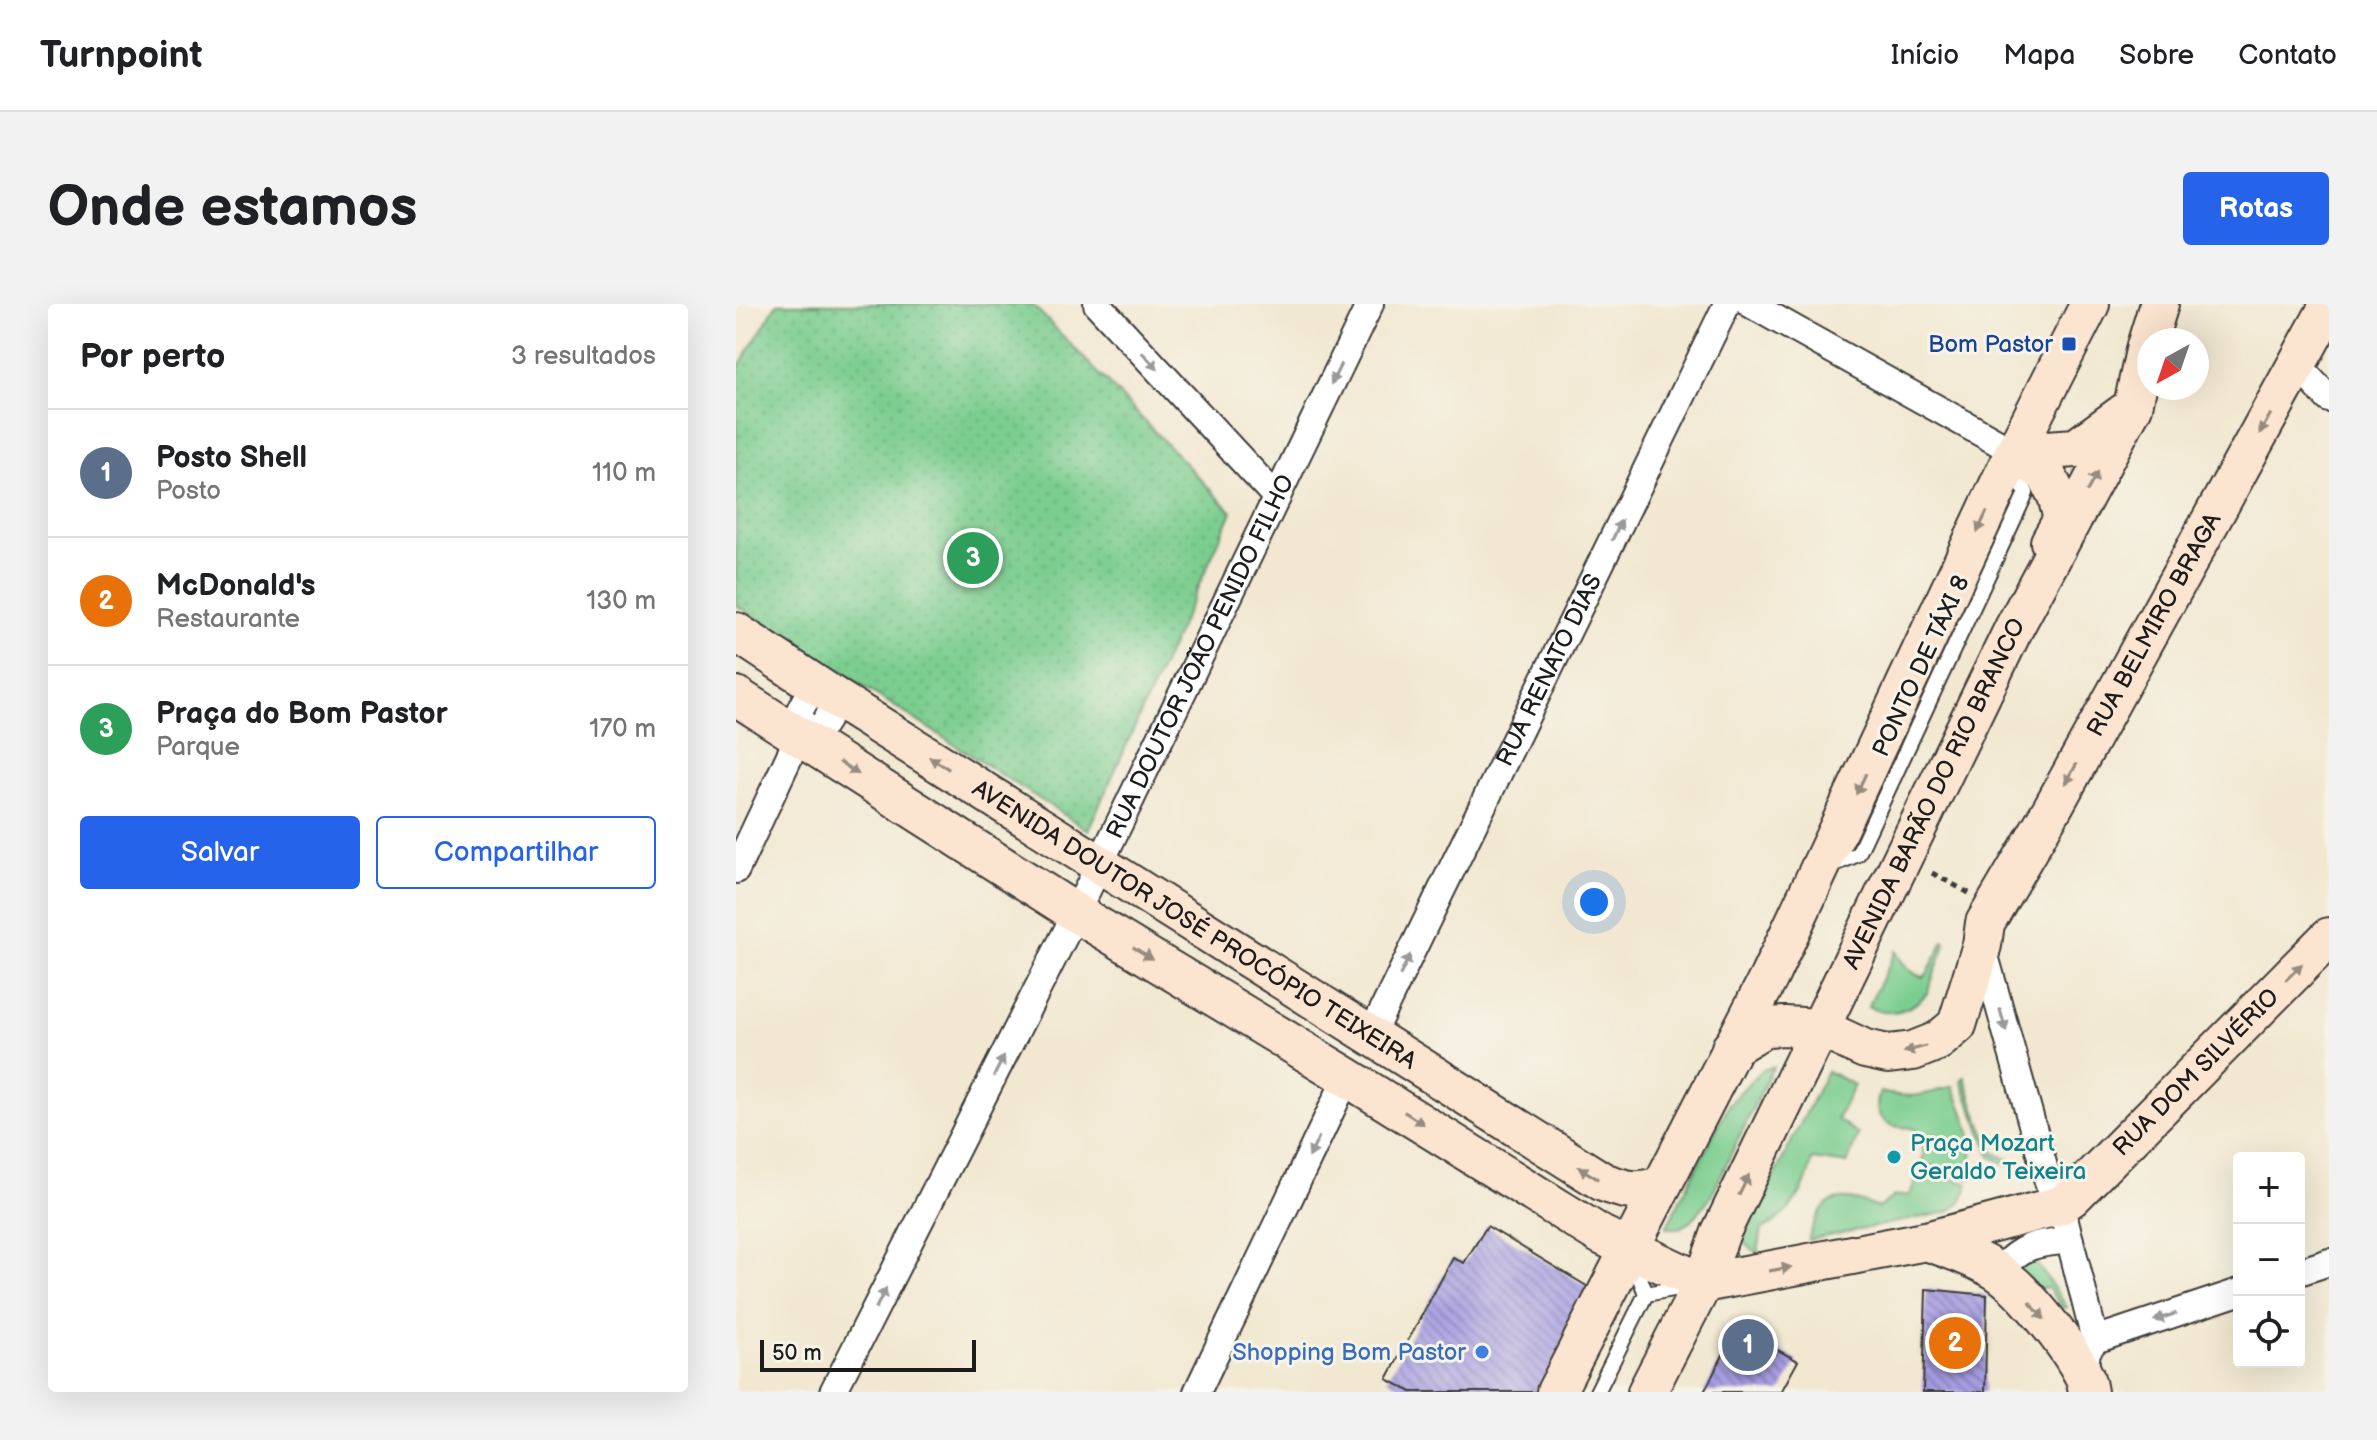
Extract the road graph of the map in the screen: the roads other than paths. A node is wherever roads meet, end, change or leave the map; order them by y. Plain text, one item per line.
1 (1097, 304) edge
2 (1370, 304) edge
3 (1727, 304) edge
4 (1750, 304) edge
5 (2090, 304) edge
6 (2148, 304) edge
7 (2159, 304) edge
8 (2329, 306) edge
9 (2147, 328) edge
10 (2152, 328) edge
11 (2297, 365) junction
12 (2137, 388) edge
13 (2329, 399) edge
14 (2133, 406) junction
15 (2013, 456) junction
16 (1277, 498) junction
17 (2014, 628) junction
18 (736, 632) edge
19 (826, 692) junction
20 (736, 696) edge
21 (799, 736) junction
22 (1100, 865) junction
23 (736, 870) edge
24 (1076, 913) junction
25 (2329, 937) edge
26 (1982, 945) junction
27 (1820, 1028) junction
28 (1371, 1035) junction
29 (1731, 1048) junction
30 (1347, 1077) junction
31 (1661, 1186) junction
32 (2066, 1201) junction
33 (1926, 1241) junction
34 (2070, 1241) junction
35 (1629, 1249) junction
36 (2329, 1262) edge
37 (2305, 1270) edge
38 (1998, 1271) junction
39 (1703, 1283) junction
40 (1646, 1294) junction
41 (2233, 1295) edge
42 (2085, 1373) edge
43 (833, 1392) edge
44 (1197, 1392) edge
45 (1556, 1392) edge
46 (1597, 1392) edge
47 (1647, 1392) edge

1 -> 16 street
2 -> 16 street, RUA DOUTOR JOÃO PENIDO FILHO
28 -> 3 street, RUA RENATO DIAS
4 - 15 street
5 - 15 main road
6 - 9 main road
7 - 10 main road, AVENIDA BARÃO DO RIO BRANCO
8 - 11 main road, RUA BELMIRO BRAGA
11 - 13 street
11 -> 26 main road, RUA BELMIRO BRAGA
12 - 14 main road, AVENIDA BARÃO DO RIO BRANCO
14 - 15 main road
17 -> 14 main road, AVENIDA BARÃO DO RIO BRANCO
15 - 17 main road
15 -> 29 main road
16 - 22 street, RUA DOUTOR JOÃO PENIDO FILHO
17 - 27 main road, AVENIDA BARÃO DO RIO BRANCO
18 - 19 main road, AVENIDA DOUTOR JOSÉ PROCÓPIO TEIXEIRA
19 - 21 street
22 -> 19 main road, AVENIDA DOUTOR JOSÉ PROCÓPIO TEIXEIRA
20 - 21 main road, AVENIDA DOUTOR JOSÉ PROCÓPIO TEIXEIRA
21 - 23 street
21 -> 24 main road, AVENIDA DOUTOR JOSÉ PROCÓPIO TEIXEIRA
22 - 24 street, RUA DOUTOR JOÃO PENIDO FILHO
22 - 28 main road, AVENIDA DOUTOR JOSÉ PROCÓPIO TEIXEIRA
24 -> 30 main road, AVENIDA DOUTOR JOSÉ PROCÓPIO TEIXEIRA
43 -> 24 street, RUA DOUTOR JOÃO PENIDO FILHO
32 -> 25 main road, RUA DOM SILVÉRIO
26 -> 27 main road, RUA BELMIRO BRAGA
26 -> 32 street
27 - 29 main road
39 -> 27 main road, AVENIDA BARÃO DO RIO BRANCO
31 -> 28 main road, AVENIDA DOUTOR JOSÉ PROCÓPIO TEIXEIRA
29 - 31 main road
30 -> 35 main road, AVENIDA DOUTOR JOSÉ PROCÓPIO TEIXEIRA
30 -> 44 street
31 - 35 main road
32 - 33 main road
32 - 34 street
33 - 38 main road
39 -> 33 main road
34 - 38 street
34 - 42 street
35 - 39 main road
35 - 40 lane
35 - 45 main road
36 - 37 street
38 -> 42 main road
39 - 40 lane
39 - 47 main road, AVENIDA BARÃO DO RIO BRANCO
40 - 46 lane
41 -> 42 street

